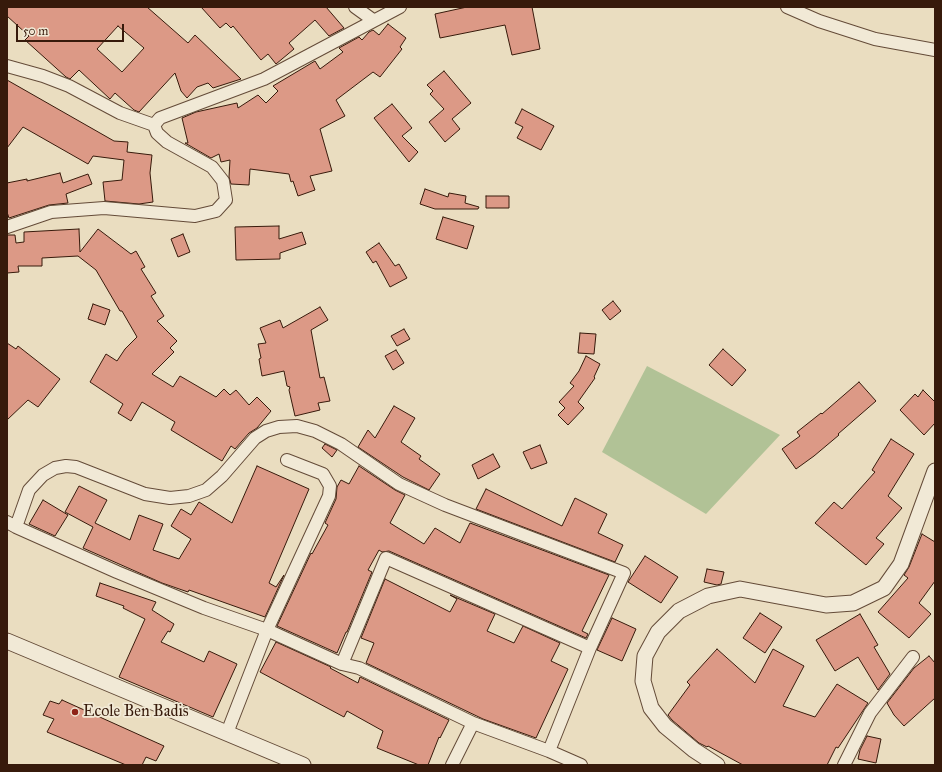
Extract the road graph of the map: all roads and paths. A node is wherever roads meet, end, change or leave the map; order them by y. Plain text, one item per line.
1 (355, 7) edge
2 (400, 7) edge
3 (787, 7) edge
4 (373, 20) junction
5 (935, 50) edge
6 (7, 66) edge
7 (154, 125) junction
8 (7, 227) edge
9 (287, 460) dead end
10 (935, 470) edge
11 (11, 525) edge
12 (267, 630) junction
13 (7, 641) edge
14 (590, 648) junction
15 (913, 658) dead end
16 (342, 664) junction
17 (473, 723) junction
18 (227, 733) junction
19 (548, 751) junction
20 (303, 765) edge
21 (452, 765) edge
22 (581, 765) edge
23 (716, 765) edge
24 (844, 765) edge

1 - 4 street
2 - 4 street
3 - 5 street
4 - 7 street
6 - 7 street
7 - 8 street
9 - 12 street
10 - 23 street
11 - 12 street
11 - 14 street
12 - 16 street
12 - 18 street
13 - 18 street
14 - 16 street
14 - 19 street
15 - 24 street
16 - 17 street
17 - 19 street
17 - 21 street
18 - 20 street
19 - 22 street

